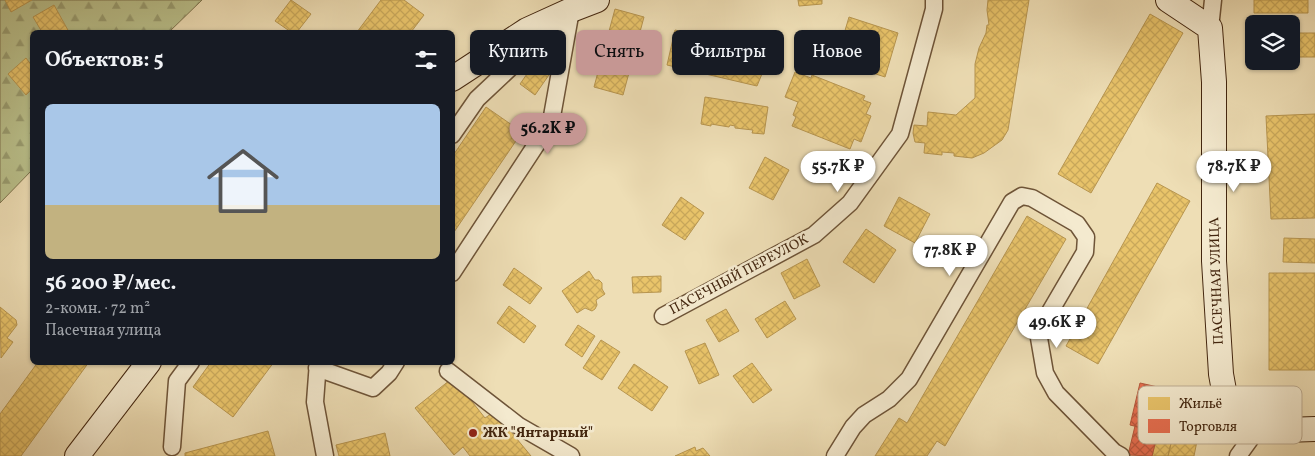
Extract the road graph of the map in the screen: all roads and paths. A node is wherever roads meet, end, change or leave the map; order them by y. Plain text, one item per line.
1 (597, 0) edge
2 (934, 0) edge
3 (1168, 0) edge
4 (1213, 0) edge
5 (571, 10) junction
6 (1210, 28) junction
7 (455, 77) edge
8 (455, 131) edge
9 (455, 268) edge
10 (663, 316) dead end
11 (147, 365) edge
12 (189, 365) edge
13 (317, 365) edge
14 (394, 365) edge
15 (448, 372) dead end
16 (1223, 386) edge
17 (1302, 429) edge
18 (1315, 429) edge
19 (1247, 444) edge
20 (172, 447) dead end
21 (77, 456) edge
22 (326, 456) edge
23 (571, 456) edge
24 (835, 456) edge
25 (1121, 456) edge
26 (1238, 456) edge

1 - 5 street
2 - 10 street, ПАСЕЧНЫЙ ПЕРЕУЛОК
3 - 6 street
4 - 6 street, ПАСЕЧНАЯ УЛИЦА
5 - 7 street
5 - 8 street
5 - 9 street
6 - 16 street, ПАСЕЧНАЯ УЛИЦА
11 - 21 street
12 - 20 street
13 - 14 street
13 - 22 street
15 - 23 street
17 - 18 street
19 - 26 street
24 - 25 street

